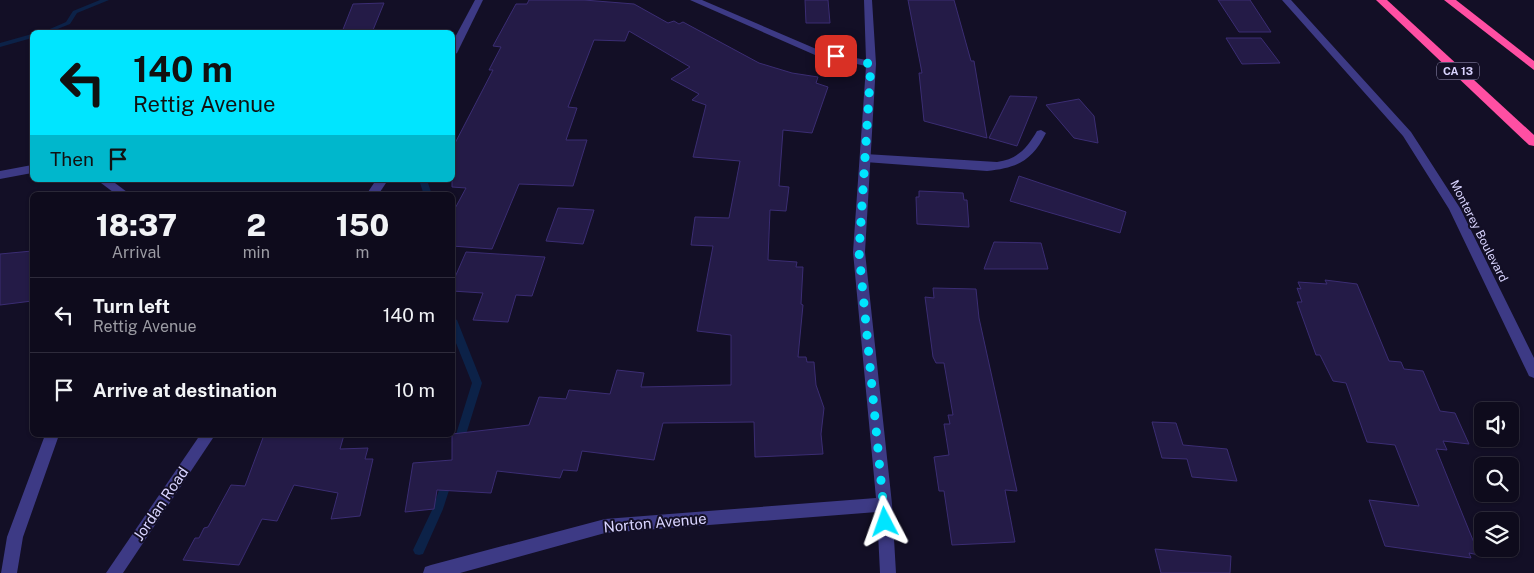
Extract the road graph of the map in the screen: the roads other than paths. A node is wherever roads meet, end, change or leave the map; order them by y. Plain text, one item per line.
1 (479, 0) edge
2 (694, 0) edge
3 (868, 0) edge
4 (1286, 0) edge
5 (1381, 0) edge
6 (1450, 0) edge
7 (455, 47) edge
8 (871, 64) junction
9 (1534, 68) edge
10 (1041, 133) dead end
11 (1534, 142) edge
12 (865, 158) junction
13 (30, 168) edge
14 (0, 175) edge
15 (107, 182) edge
16 (121, 192) edge
17 (1534, 372) edge
18 (51, 437) edge
19 (207, 437) edge
20 (884, 504) junction
21 (9, 573) edge
22 (114, 573) edge
23 (431, 573) edge
24 (888, 573) edge

1 - 7 street
2 - 8 street
3 - 8 street
4 - 17 street, Monterey Boulevard
5 - 11 highway, CA 13
6 - 9 highway
8 - 12 street
10 - 12 street
12 - 20 street
13 - 14 street
15 - 16 street
18 - 21 street
19 - 22 street, Jordan Road
20 - 23 street, Norton Avenue
20 - 24 street

